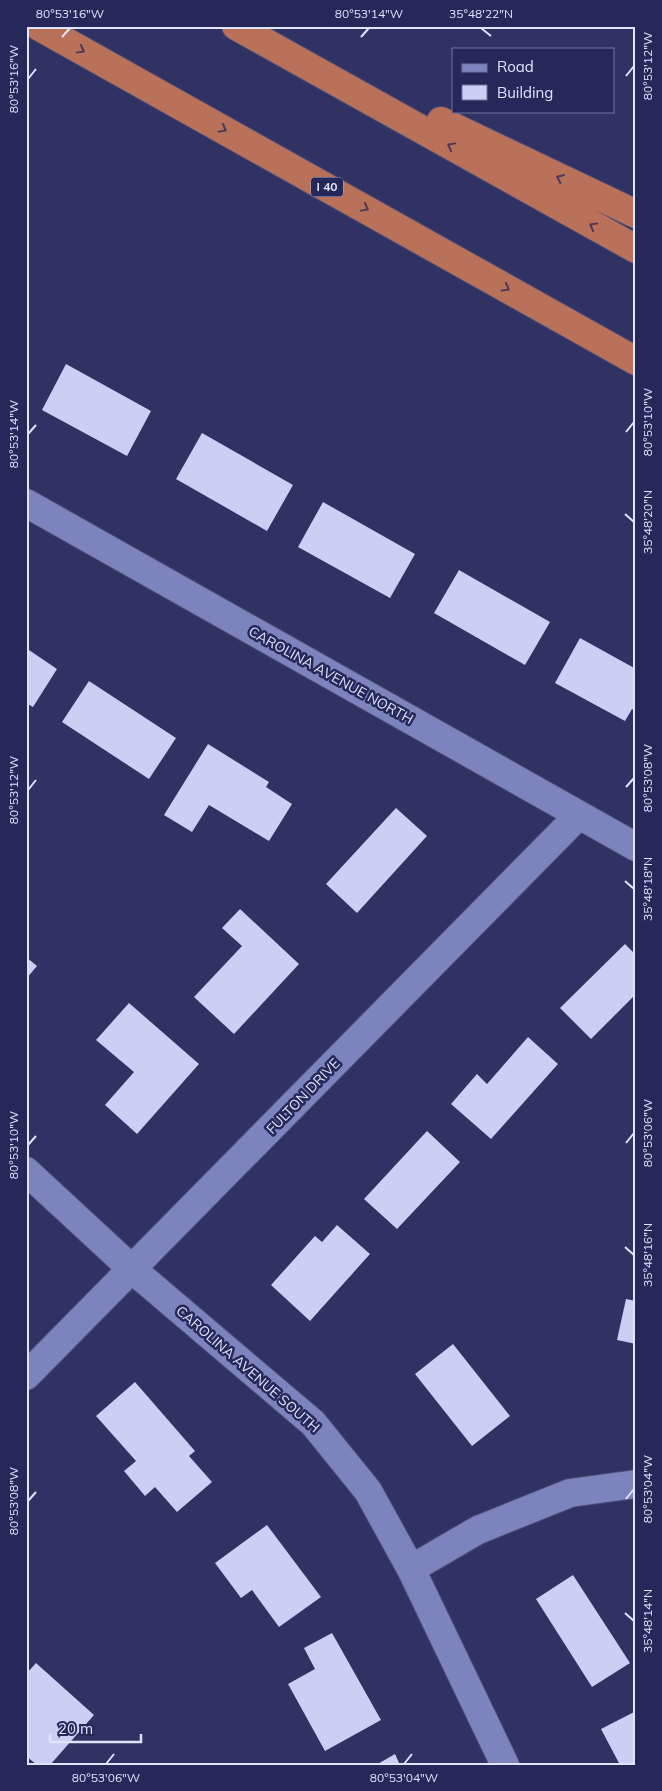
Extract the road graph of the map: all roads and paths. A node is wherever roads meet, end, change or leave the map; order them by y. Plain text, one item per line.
1 (38, 26) edge
2 (236, 26) edge
3 (240, 26) edge
4 (636, 214) edge
5 (636, 249) edge
6 (629, 358) edge
7 (26, 504) edge
8 (580, 815) junction
9 (636, 847) edge
10 (26, 1171) edge
11 (133, 1270) junction
12 (26, 1376) edge
13 (636, 1484) edge
14 (411, 1569) junction
15 (505, 1765) edge

1 -> 6 highway, I 40
5 -> 2 highway
4 -> 3 highway
7 - 8 street, CAROLINA AVENUE NORTH
8 - 9 street, CAROLINA AVENUE NORTH
8 - 11 street, FULTON DRIVE
10 - 11 street, CAROLINA AVENUE SOUTH
11 - 12 street, FULTON DRIVE
11 - 14 street, CAROLINA AVENUE SOUTH
13 - 14 street
14 - 15 street, CAROLINA AVENUE SOUTH

